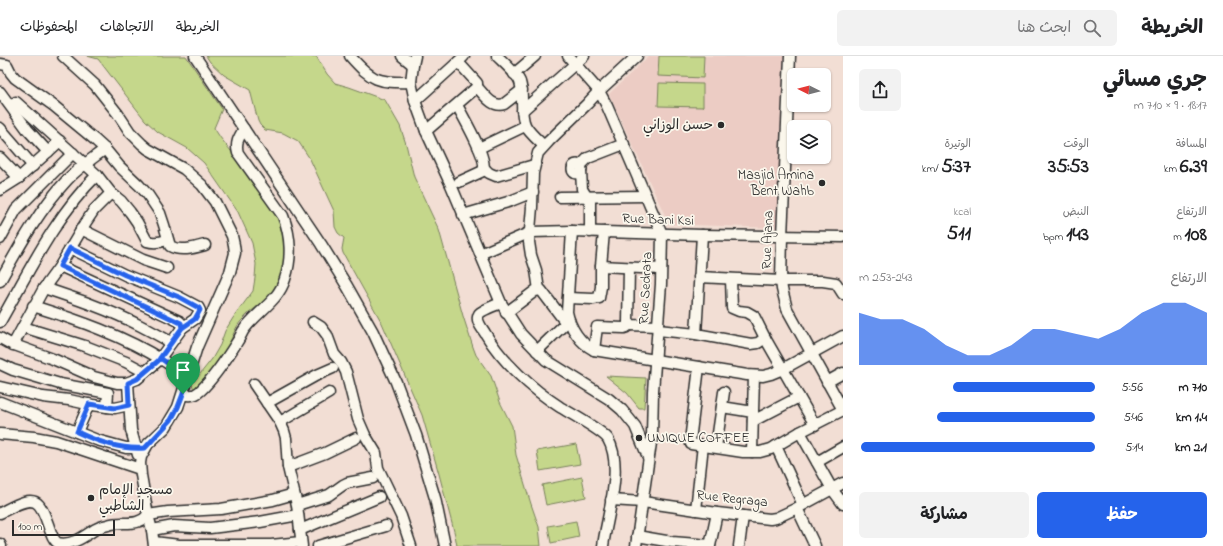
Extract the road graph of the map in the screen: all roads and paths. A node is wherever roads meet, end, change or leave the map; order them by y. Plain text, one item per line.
1 (63, 56) edge
2 (195, 56) edge
3 (350, 56) edge
4 (402, 56) edge
5 (498, 56) edge
6 (535, 56) edge
7 (568, 56) edge
8 (584, 56) edge
9 (637, 56) edge
10 (790, 56) edge
11 (461, 59) edge
12 (414, 60) edge
13 (0, 64) edge
14 (576, 64) junction
15 (514, 74) junction
16 (411, 82) junction
17 (477, 87) junction
18 (522, 90) junction
19 (599, 91) junction
20 (0, 92) edge
21 (415, 101) junction
22 (16, 102) dead end
23 (457, 105) junction
24 (522, 111) junction
25 (525, 126) junction
26 (0, 128) edge
27 (244, 129) junction
28 (426, 131) junction
29 (60, 141) junction
30 (624, 144) junction
31 (544, 146) junction
32 (479, 148) junction
33 (105, 149) junction
34 (48, 152) junction
35 (73, 153) junction
36 (0, 158) edge
37 (85, 164) junction
38 (534, 165) junction
39 (33, 166) junction
40 (484, 168) junction
41 (97, 175) junction
42 (19, 178) junction
43 (458, 182) dead end
44 (1, 187) edge
45 (533, 192) junction
46 (111, 193) junction
47 (587, 196) junction
48 (646, 196) junction
49 (560, 197) dead end
50 (463, 215) junction
51 (81, 230) junction
52 (572, 231) junction
53 (531, 232) junction
54 (590, 232) junction
55 (604, 232) junction
56 (662, 234) junction
57 (702, 235) junction
58 (782, 236) junction
59 (842, 236) edge
60 (0, 239) edge
61 (167, 240) junction
62 (205, 246) dead end
63 (70, 248) junction
64 (480, 254) junction
65 (60, 266) junction
66 (602, 266) junction
67 (167, 268) dead end
68 (629, 268) junction
69 (661, 269) junction
70 (699, 277) junction
71 (731, 279) junction
72 (0, 280) edge
73 (781, 281) junction
74 (44, 288) junction
75 (539, 290) junction
76 (843, 294) edge
77 (568, 298) junction
78 (501, 303) junction
79 (33, 306) junction
80 (506, 313) junction
81 (0, 322) edge
82 (313, 322) dead end
83 (567, 322) junction
84 (628, 325) junction
85 (23, 326) junction
86 (182, 328) junction
87 (658, 328) junction
88 (696, 334) junction
89 (843, 336) edge
90 (0, 338) edge
91 (765, 338) junction
92 (171, 342) junction
93 (13, 345) junction
94 (594, 350) junction
95 (537, 351) junction
96 (811, 354) junction
97 (160, 358) junction
98 (655, 360) junction
99 (0, 364) edge
100 (699, 367) junction
101 (333, 368) dead end
102 (783, 369) junction
103 (144, 372) junction
104 (843, 373) edge
105 (754, 376) junction
106 (187, 377) junction
107 (827, 382) junction
108 (128, 383) junction
109 (254, 384) dead end
110 (0, 387) edge
111 (724, 392) dead end
112 (329, 393) dead end
113 (183, 394) junction
114 (799, 397) junction
115 (0, 402) edge
116 (267, 403) junction
117 (89, 404) junction
118 (129, 405) junction
119 (107, 407) junction
120 (722, 407) junction
121 (843, 410) edge
122 (753, 416) junction
123 (280, 422) junction
124 (815, 425) junction
125 (77, 432) junction
126 (800, 432) junction
127 (0, 434) edge
128 (356, 438) dead end
129 (703, 445) junction
130 (776, 446) junction
131 (716, 447) junction
132 (843, 447) edge
133 (140, 448) junction
134 (752, 452) junction
135 (649, 458) junction
136 (817, 462) junction
137 (140, 466) junction
138 (288, 467) junction
139 (373, 478) dead end
140 (843, 483) edge
141 (832, 489) junction
142 (294, 494) junction
143 (379, 497) dead end
144 (611, 500) junction
145 (643, 502) junction
146 (843, 504) edge
147 (800, 506) junction
148 (298, 510) junction
149 (696, 510) junction
150 (0, 513) edge
151 (717, 514) junction
152 (148, 515) junction
153 (742, 516) junction
154 (386, 526) dead end
155 (152, 530) junction
156 (300, 530) junction
157 (636, 541) edge
158 (154, 544) edge
159 (301, 544) edge
160 (676, 544) edge
161 (261, 545) edge
162 (318, 546) edge
163 (411, 546) edge
164 (445, 546) edge
165 (603, 546) edge
166 (710, 546) edge
167 (739, 546) edge
168 (815, 546) edge

1 - 106 street
2 - 27 street
3 - 16 street
4 - 12 street
5 - 15 street
6 - 15 street
7 - 14 street, Rue Sedrata
8 - 14 street
9 - 19 street
10 - 58 street, Rue Ajana
11 - 17 street
11 - 21 street
12 - 16 street
13 - 33 street
14 - 19 street, Rue Sedrata
14 - 24 street
15 - 18 street
16 - 21 street
17 - 18 street
17 - 23 street
18 - 24 street
19 - 30 street, Rue Sedrata
19 - 31 street
20 - 34 street
21 - 28 street
22 - 29 street
23 - 28 street
23 - 32 street
24 - 25 street
25 - 31 street
25 - 32 street
26 - 39 street
27 - 113 street
27 - 164 street
28 - 50 street
29 - 34 street
29 - 35 street
30 - 47 street
30 - 48 street, Rue Sedrata
31 - 38 street
32 - 40 street
33 - 37 street
33 - 61 street
34 - 39 street
35 - 37 street
35 - 60 street
36 - 42 street
37 - 41 street
37 - 72 street
38 - 40 street
38 - 45 street
39 - 42 street
40 - 43 street
41 - 46 street
41 - 81 street
42 - 44 street
45 - 50 street
45 - 53 street
46 - 51 street
46 - 61 street
47 - 48 street
47 - 49 street
47 - 54 street
48 - 56 street, Rue Sedrata
50 - 64 street
51 - 63 street
51 - 67 street
52 - 53 street, Rue Bani Ksi
52 - 54 street, Rue Bani Ksi
52 - 77 street
53 - 64 street, Rue Bani Ksi
53 - 75 street
54 - 55 street, Rue Bani Ksi
55 - 56 street, Rue Bani Ksi
55 - 66 street
56 - 57 street, Rue Bani Ksi
56 - 69 street, Rue Sedrata
57 - 58 street, Rue Bani Ksi
57 - 70 street
58 - 59 street, Rue Bani Ksi
58 - 73 street, Rue Ajana
61 - 62 street
63 - 65 street
63 - 86 street
64 - 78 street
65 - 74 street
65 - 86 street
66 - 68 street
66 - 77 street
68 - 69 street
68 - 84 street
69 - 87 street, Rue Sedrata
70 - 71 street
70 - 88 street
71 - 73 street
71 - 91 street
73 - 76 street
73 - 96 street, Rue Ajana
74 - 79 street
74 - 92 street
75 - 80 street
75 - 83 street
77 - 83 street
78 - 80 street
78 - 144 street
79 - 85 street
79 - 97 street
80 - 95 street
82 - 163 street
83 - 94 street
83 - 95 street
84 - 87 street
84 - 94 street
85 - 93 street
85 - 103 street
86 - 92 street
87 - 88 street
87 - 98 street, Rue Sedrata
88 - 91 street
89 - 96 street
90 - 93 street
91 - 102 street
92 - 97 street
93 - 108 street
94 - 98 street
95 - 135 street
96 - 102 street
96 - 107 street, Rue Ajana
97 - 103 street
97 - 106 street
98 - 100 street
98 - 135 street, Rue Sedrata
99 - 119 street
100 - 105 street
100 - 129 street
101 - 116 street
102 - 105 street
102 - 114 street
103 - 108 street
104 - 107 street
105 - 122 street
106 - 113 street
107 - 121 street, Rue Ajana
108 - 118 street
109 - 116 street
110 - 117 street
111 - 120 street
112 - 123 street
113 - 133 street
114 - 122 street
114 - 124 street
115 - 125 street
116 - 123 street
117 - 119 street
117 - 125 street
118 - 119 street
118 - 133 street
120 - 122 street
120 - 131 street
121 - 124 street
122 - 134 street
123 - 138 street
124 - 126 street
125 - 133 street
126 - 130 street
126 - 136 street
127 - 137 street
128 - 138 street
129 - 131 street
129 - 149 street
130 - 134 street
130 - 147 street
131 - 134 street
132 - 136 street
133 - 137 street
135 - 145 street, Rue Sedrata
136 - 141 street
137 - 152 street
138 - 142 street
139 - 148 street
140 - 141 street, Rue Regraga
141 - 146 street
141 - 147 street, Rue Regraga
142 - 148 street
142 - 152 street
143 - 156 street
144 - 145 street, Rue Regraga
144 - 165 street
145 - 149 street, Rue Regraga
145 - 157 street, Rue Sedrata
147 - 153 street, Rue Regraga
147 - 168 street
148 - 155 street
148 - 156 street
149 - 151 street, Rue Regraga
150 - 152 street
151 - 153 street, Rue Regraga
151 - 166 street
152 - 155 street
153 - 167 street
154 - 162 street
155 - 158 street
156 - 159 street
157 - 160 street
158 - 161 street
159 - 161 street
160 - 166 street

